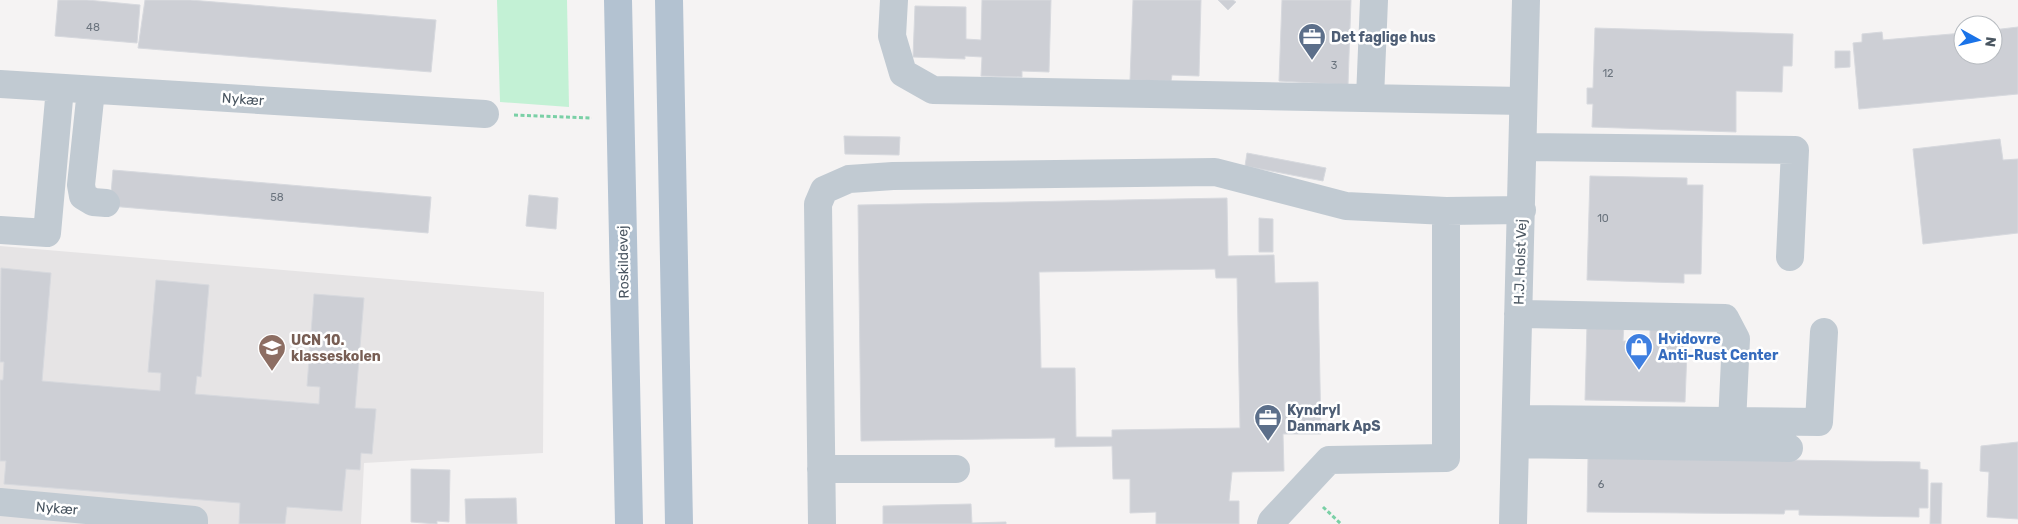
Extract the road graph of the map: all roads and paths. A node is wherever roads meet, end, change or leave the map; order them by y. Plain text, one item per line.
1 (618, 0) edge
2 (669, 0) edge
3 (894, 0) edge
4 (1374, 0) edge
5 (1526, 0) edge
6 (0, 84) edge
7 (60, 88) junction
8 (91, 90) junction
9 (1370, 98) junction
10 (1522, 101) junction
11 (486, 114) joint
12 (620, 119) junction
13 (1523, 147) junction
14 (106, 202) dead end
15 (1522, 210) junction
16 (1446, 211) junction
17 (0, 230) edge
18 (1790, 257) dead end
19 (1518, 314) junction
20 (1824, 332) dead end
21 (1732, 423) junction
22 (1516, 431) junction
23 (1789, 448) dead end
24 (821, 469) junction
25 (956, 469) dead end
26 (0, 502) edge
27 (114, 518) edge
28 (194, 524) edge
29 (629, 524) edge
30 (679, 524) edge
31 (822, 524) edge
32 (1271, 524) edge
33 (1513, 524) edge

1 - 12 main road, Roskildevej
2 - 30 main road
3 - 9 street
4 - 9 street
5 - 10 street, H.J. Holst Vej
6 - 7 street, Nykær
7 - 8 street, Nykær
7 - 17 street
8 - 11 street, Nykær
8 - 14 street
9 - 10 street
10 - 13 street, H.J. Holst Vej
11 - 12 path
12 - 29 main road, Roskildevej
13 - 15 street, H.J. Holst Vej
13 - 18 street
15 - 16 street
15 - 19 street, H.J. Holst Vej
16 - 24 street
16 - 32 street
19 - 21 street
19 - 22 street, H.J. Holst Vej
20 - 21 street
21 - 22 street
22 - 23 street
22 - 33 street, H.J. Holst Vej
24 - 25 street
24 - 31 street
26 - 27 street, Nykær
27 - 28 street, Nykær

